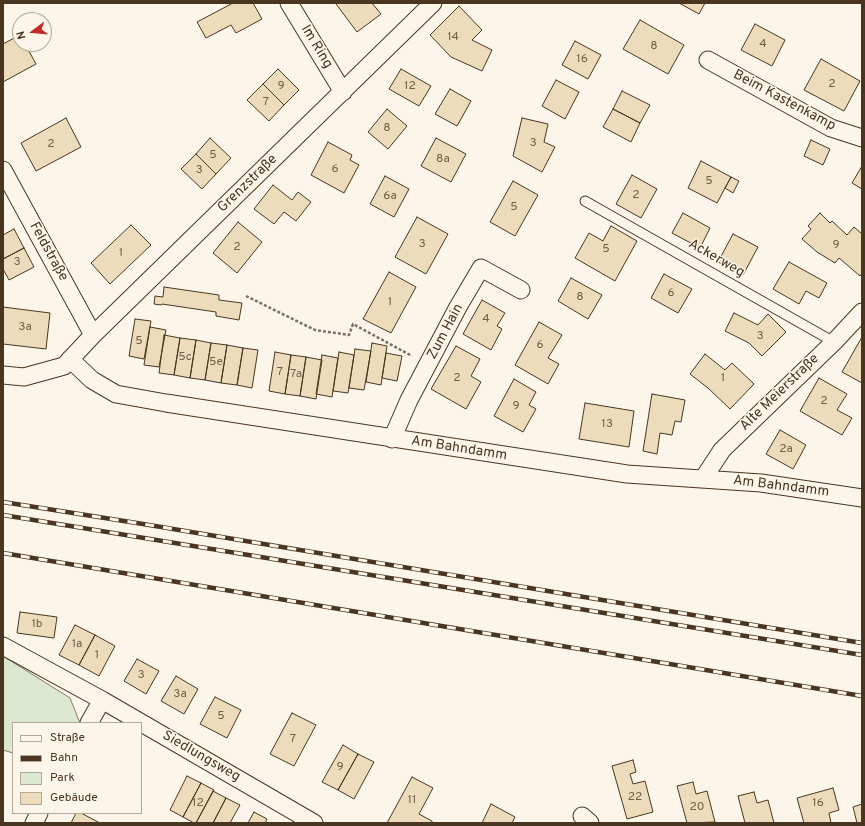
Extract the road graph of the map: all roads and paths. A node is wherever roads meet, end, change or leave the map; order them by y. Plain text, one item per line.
1 (289, 3) edge
2 (433, 3) edge
3 (708, 60) dead end
4 (343, 92) junction
5 (862, 138) edge
6 (3, 170) edge
7 (585, 201) dead end
8 (521, 290) dead end
9 (246, 296) dead end
10 (862, 312) edge
11 (93, 335) junction
12 (834, 342) junction
13 (67, 362) junction
14 (428, 365) junction
15 (3, 375) edge
16 (392, 439) junction
17 (703, 479) junction
18 (862, 498) edge
19 (3, 646) edge
20 (102, 700) junction
21 (90, 722) edge
22 (140, 722) edge
23 (142, 723) edge
24 (38, 814) edge
25 (34, 823) edge
26 (314, 823) edge

1 - 4 street, Im Ring
2 - 4 street, Grenzstraße
3 - 5 street, Beim Kastenkamp
4 - 11 street, Grenzstraße
6 - 11 street, Feldstraße
7 - 12 lane, Ackerweg
8 - 14 street, Zum Hain
9 - 14 path
10 - 12 street, Alte Meierstraße
11 - 13 street, Grenzstraße
12 - 17 street, Alte Meierstraße
13 - 15 street
13 - 16 street, Am Bahndamm
14 - 16 street, Zum Hain
16 - 17 street, Am Bahndamm
17 - 18 street, Am Bahndamm
19 - 20 street, Siedlungsweg
20 - 21 street
20 - 22 street, Siedlungsweg
23 - 26 street, Siedlungsweg
24 - 25 street

